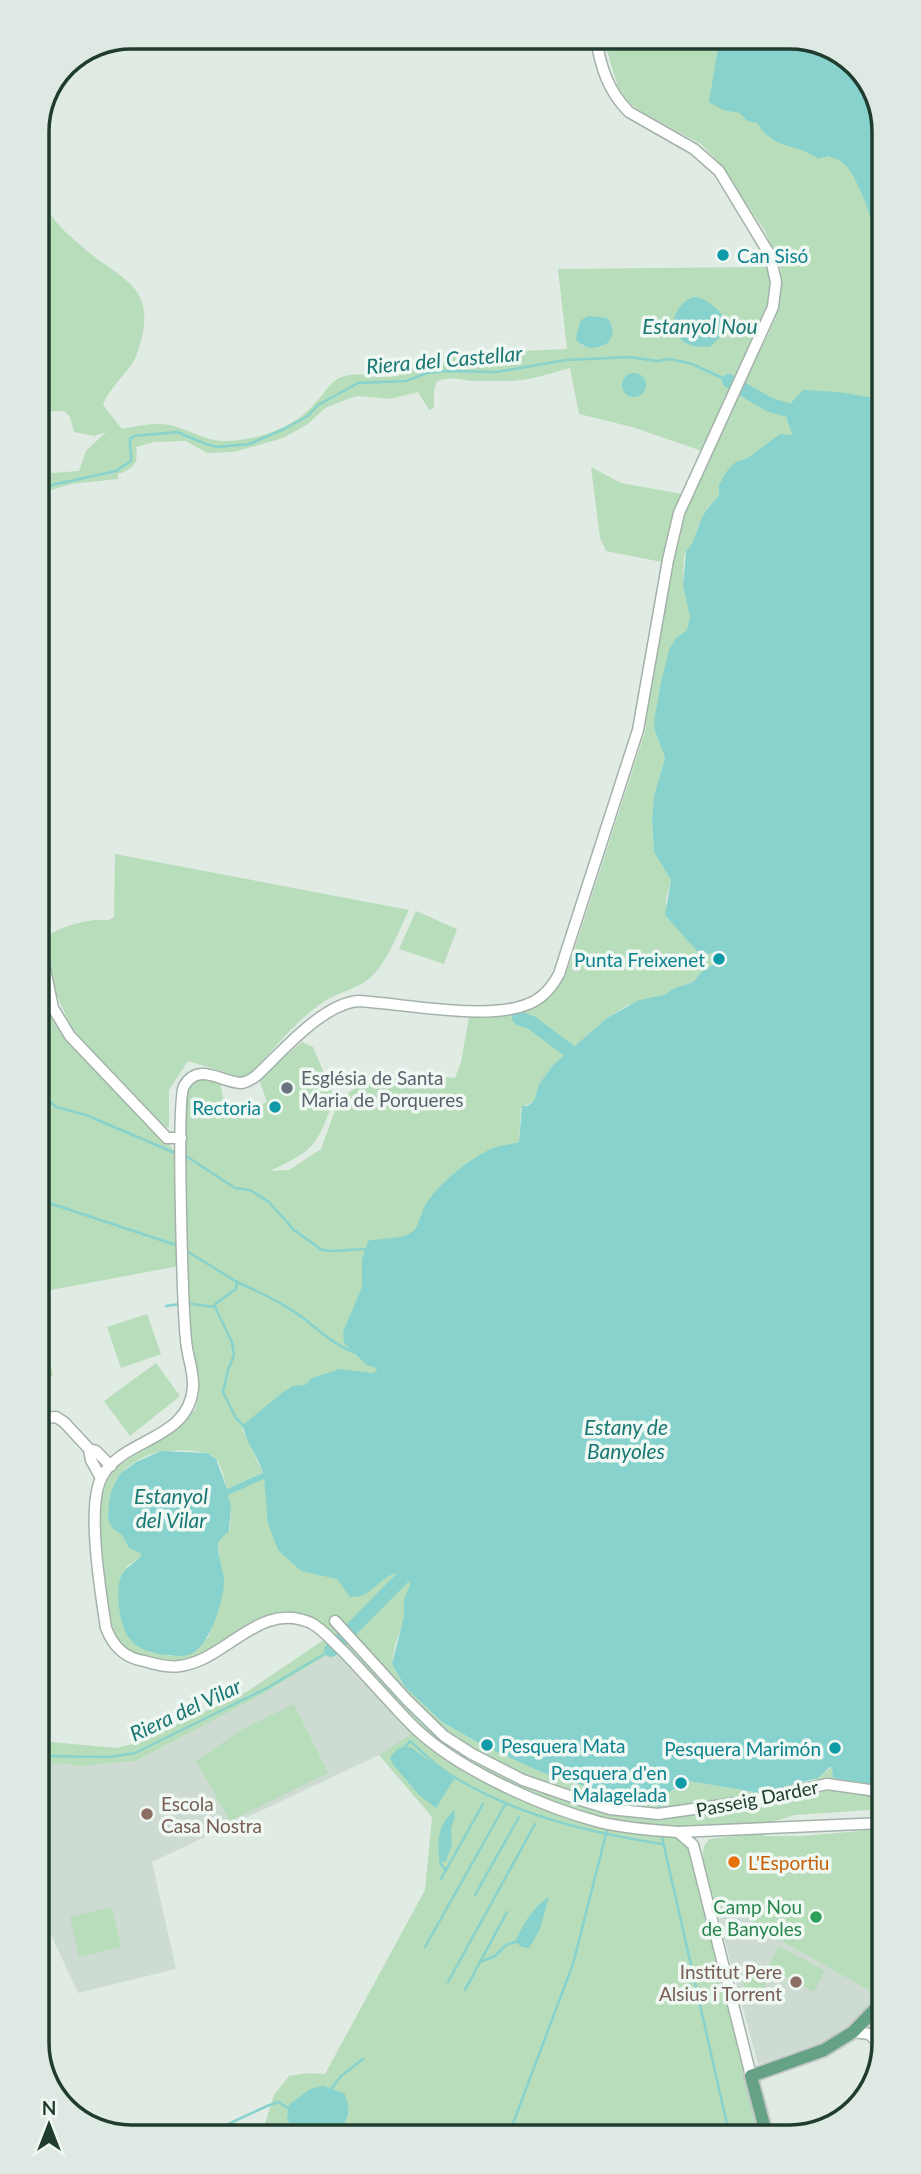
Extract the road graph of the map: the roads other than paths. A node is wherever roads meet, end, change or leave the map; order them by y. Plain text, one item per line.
1 (598, 49) edge
2 (49, 989) edge
3 (181, 1138) junction
4 (49, 1417) edge
5 (89, 1448) junction
6 (111, 1465) junction
7 (101, 1478) junction
8 (338, 1624) dead end
9 (872, 1790) edge
10 (872, 1824) edge
11 (708, 1831) junction
12 (678, 1832) junction
13 (695, 1852) junction
14 (872, 2012) edge
15 (853, 2032) junction
16 (872, 2037) edge
17 (751, 2076) junction
18 (764, 2125) edge

1 - 3 street
2 - 3 street
3 - 6 street
4 - 5 street
5 - 6 street
5 - 7 street
6 - 7 street
7 - 12 street, Passeig Darder
8 - 9 street, Passeig Darder
10 - 11 street, Passeig Darder
11 - 12 street, Passeig Darder
11 - 13 street
12 - 13 street
13 - 17 street
14 - 15 main road
15 - 16 street
15 - 17 main road
17 - 18 main road

